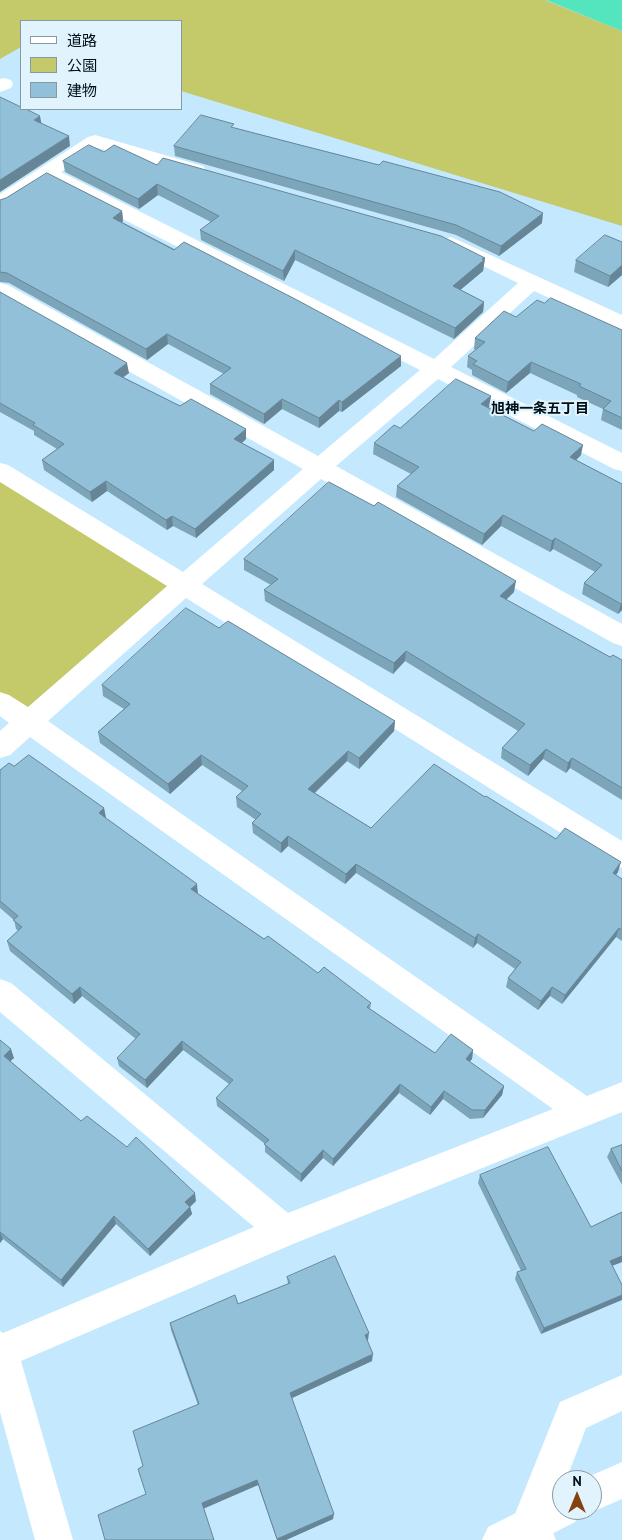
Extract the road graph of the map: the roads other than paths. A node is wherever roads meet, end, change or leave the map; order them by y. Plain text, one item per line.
1 (48, 172) junction
2 (210, 174) edge
3 (0, 203) edge
4 (429, 236) edge
5 (531, 282) junction
6 (0, 290) edge
7 (622, 324) edge
8 (436, 369) junction
9 (622, 463) edge
10 (319, 468) junction
11 (0, 471) edge
12 (185, 585) junction
13 (622, 636) edge
14 (0, 702) edge
15 (29, 722) junction
16 (0, 747) edge
17 (622, 856) edge
18 (0, 993) edge
19 (622, 1097) edge
20 (584, 1112) junction
21 (284, 1231) junction
22 (1, 1351) edge
23 (622, 1393) edge
24 (622, 1480) edge
25 (602, 1489) edge
26 (552, 1516) edge
27 (522, 1535) edge
28 (54, 1540) edge

1 - 2 street
1 - 3 street
1 - 8 street
4 - 5 street
5 - 7 street
5 - 8 street
6 - 10 street
8 - 9 street
8 - 10 street
10 - 12 street
10 - 13 street
11 - 12 street
12 - 15 street
12 - 17 street
14 - 15 street
15 - 16 street
15 - 20 street
18 - 21 street
19 - 20 street
20 - 21 street
21 - 22 street
22 - 28 street
23 - 27 street
24 - 25 street
26 - 27 street

